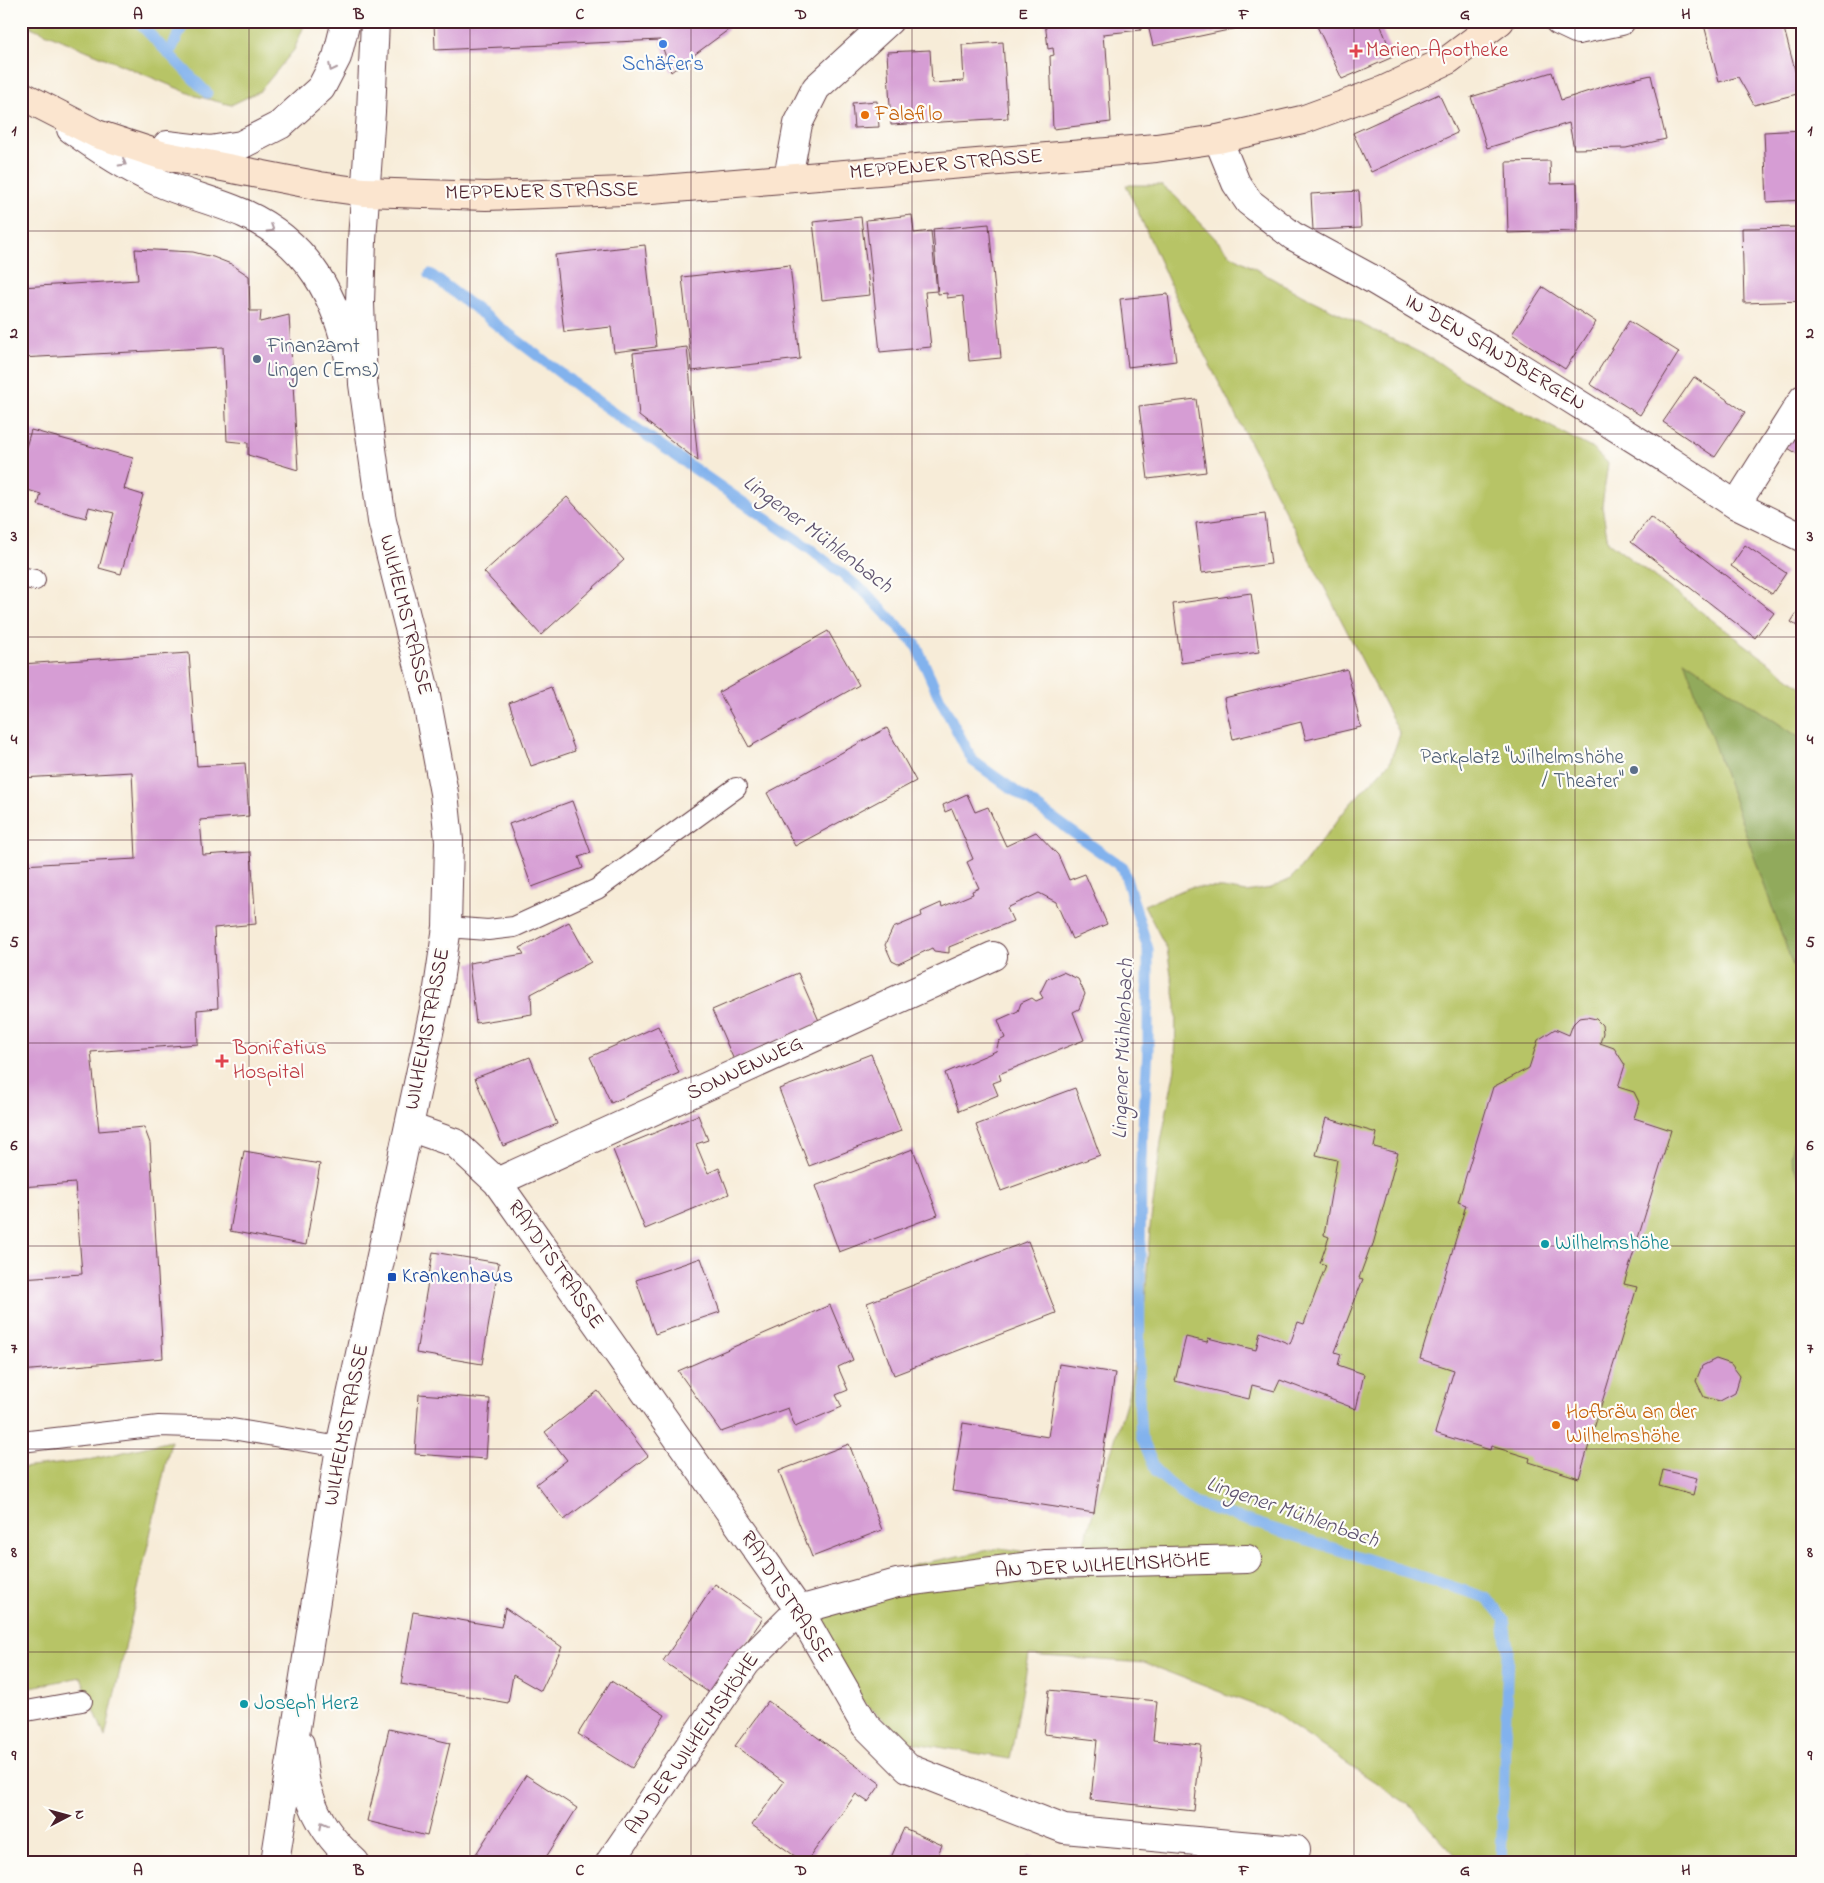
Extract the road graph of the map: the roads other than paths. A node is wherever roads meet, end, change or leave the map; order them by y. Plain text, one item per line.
1 (346, 21) edge
2 (375, 21) edge
3 (889, 21) edge
4 (1500, 21) edge
5 (1559, 21) edge
6 (1621, 21) edge
7 (30, 101) edge
8 (98, 134) junction
9 (1218, 140) junction
10 (788, 178) junction
11 (364, 192) junction
12 (1803, 399) edge
13 (374, 469) junction
14 (1736, 505) junction
15 (1803, 538) edge
16 (736, 788) dead end
17 (447, 926) junction
18 (993, 956) dead end
19 (409, 1127) junction
20 (497, 1182) junction
21 (21, 1442) edge
22 (340, 1447) junction
23 (1247, 1559) dead end
24 (799, 1610) junction
25 (82, 1701) dead end
26 (21, 1712) edge
27 (296, 1719) junction
28 (1296, 1850) dead end
29 (275, 1862) edge
30 (355, 1862) edge
31 (610, 1862) edge

1 -> 8 street
2 - 11 street, WILHELMSTRASSE
3 - 10 street
4 - 9 main road, MEPPENER STRASSE
5 - 6 street
7 - 8 main road, MEPPENER STRASSE
7 -> 13 street
8 - 11 main road, MEPPENER STRASSE
9 - 10 main road, MEPPENER STRASSE
9 - 14 street, IN DEN SANDBERGEN
10 - 11 main road, MEPPENER STRASSE
11 - 13 street, WILHELMSTRASSE
12 - 14 street
13 - 17 street, WILHELMSTRASSE
14 - 15 street, IN DEN SANDBERGEN
16 - 17 lane
17 - 19 street, WILHELMSTRASSE
18 - 20 street, SONNENWEG
19 - 20 street, RAYDTSTRASSE
19 - 22 street, WILHELMSTRASSE
20 - 24 street, RAYDTSTRASSE
21 - 22 lane
22 - 27 street, WILHELMSTRASSE
23 - 24 street, AN DER WILHELMSHÖHE
24 - 28 street, RAYDTSTRASSE
24 - 31 street, AN DER WILHELMSHÖHE
25 - 26 lane
27 - 29 street, WILHELMSTRASSE
30 -> 27 street

